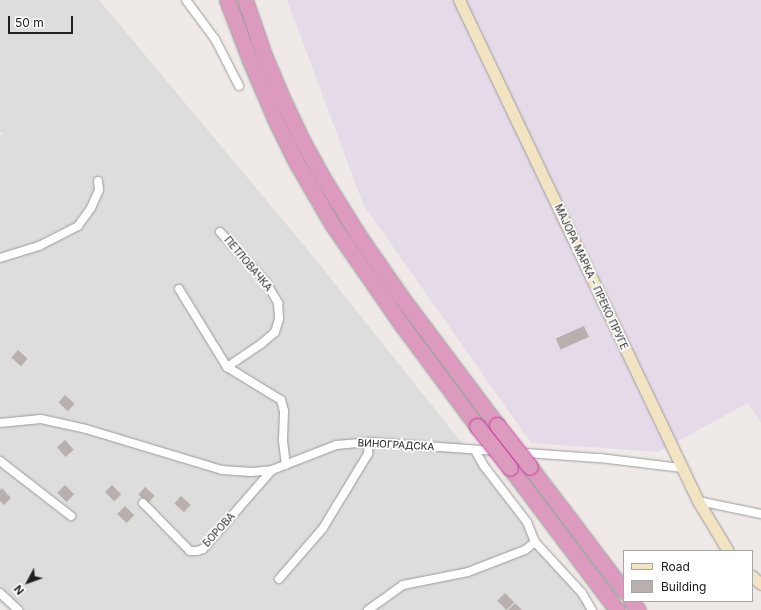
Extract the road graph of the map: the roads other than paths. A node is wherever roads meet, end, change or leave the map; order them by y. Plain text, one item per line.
1 (186, 0) edge
2 (227, 0) edge
3 (245, 0) edge
4 (459, 0) edge
5 (239, 86) dead end
6 (98, 181) dead end
7 (220, 232) dead end
8 (0, 258) edge
9 (179, 289) dead end
10 (227, 367) junction
11 (0, 423) edge
12 (369, 442) junction
13 (476, 450) junction
14 (0, 461) edge
15 (286, 465) junction
16 (682, 468) junction
17 (272, 470) junction
18 (698, 501) junction
19 (143, 503) dead end
20 (761, 514) edge
21 (71, 516) dead end
22 (535, 542) junction
23 (727, 550) edge
24 (753, 577) edge
25 (279, 579) dead end
26 (761, 584) edge
27 (623, 590) edge
28 (0, 592) edge
29 (632, 602) edge
30 (18, 610) edge
31 (368, 610) edge
32 (592, 610) edge
33 (617, 610) edge
34 (638, 610) edge

1 - 5 street
2 - 33 highway, bridge
3 - 27 highway, bridge
4 - 16 street, МАЈОРА МАРКА - ПРЕКО ПРУГЕ
6 - 8 street
7 - 10 street, ПЕТЛОВАЧКА
9 - 10 street
10 - 15 street
11 - 17 street, ВИНОГРАДСКА
12 - 13 street, ВИНОГРАДСКА
12 - 15 street, ВИНОГРАДСКА
12 - 25 street
13 - 16 street, ВИНОГРАДСКА
13 - 22 street
14 - 21 street
15 - 17 street, ВИНОГРАДСКА
16 - 18 street, МАЈОРА МАРКА - ПРЕКО ПРУГЕ
17 - 19 street, БОРОВА
18 - 20 street
18 - 23 street, МАЈОРА МАРКА - ПРЕКО ПРУГЕ
22 - 31 street
22 - 32 street
24 - 26 street
28 - 30 street
29 - 34 highway

